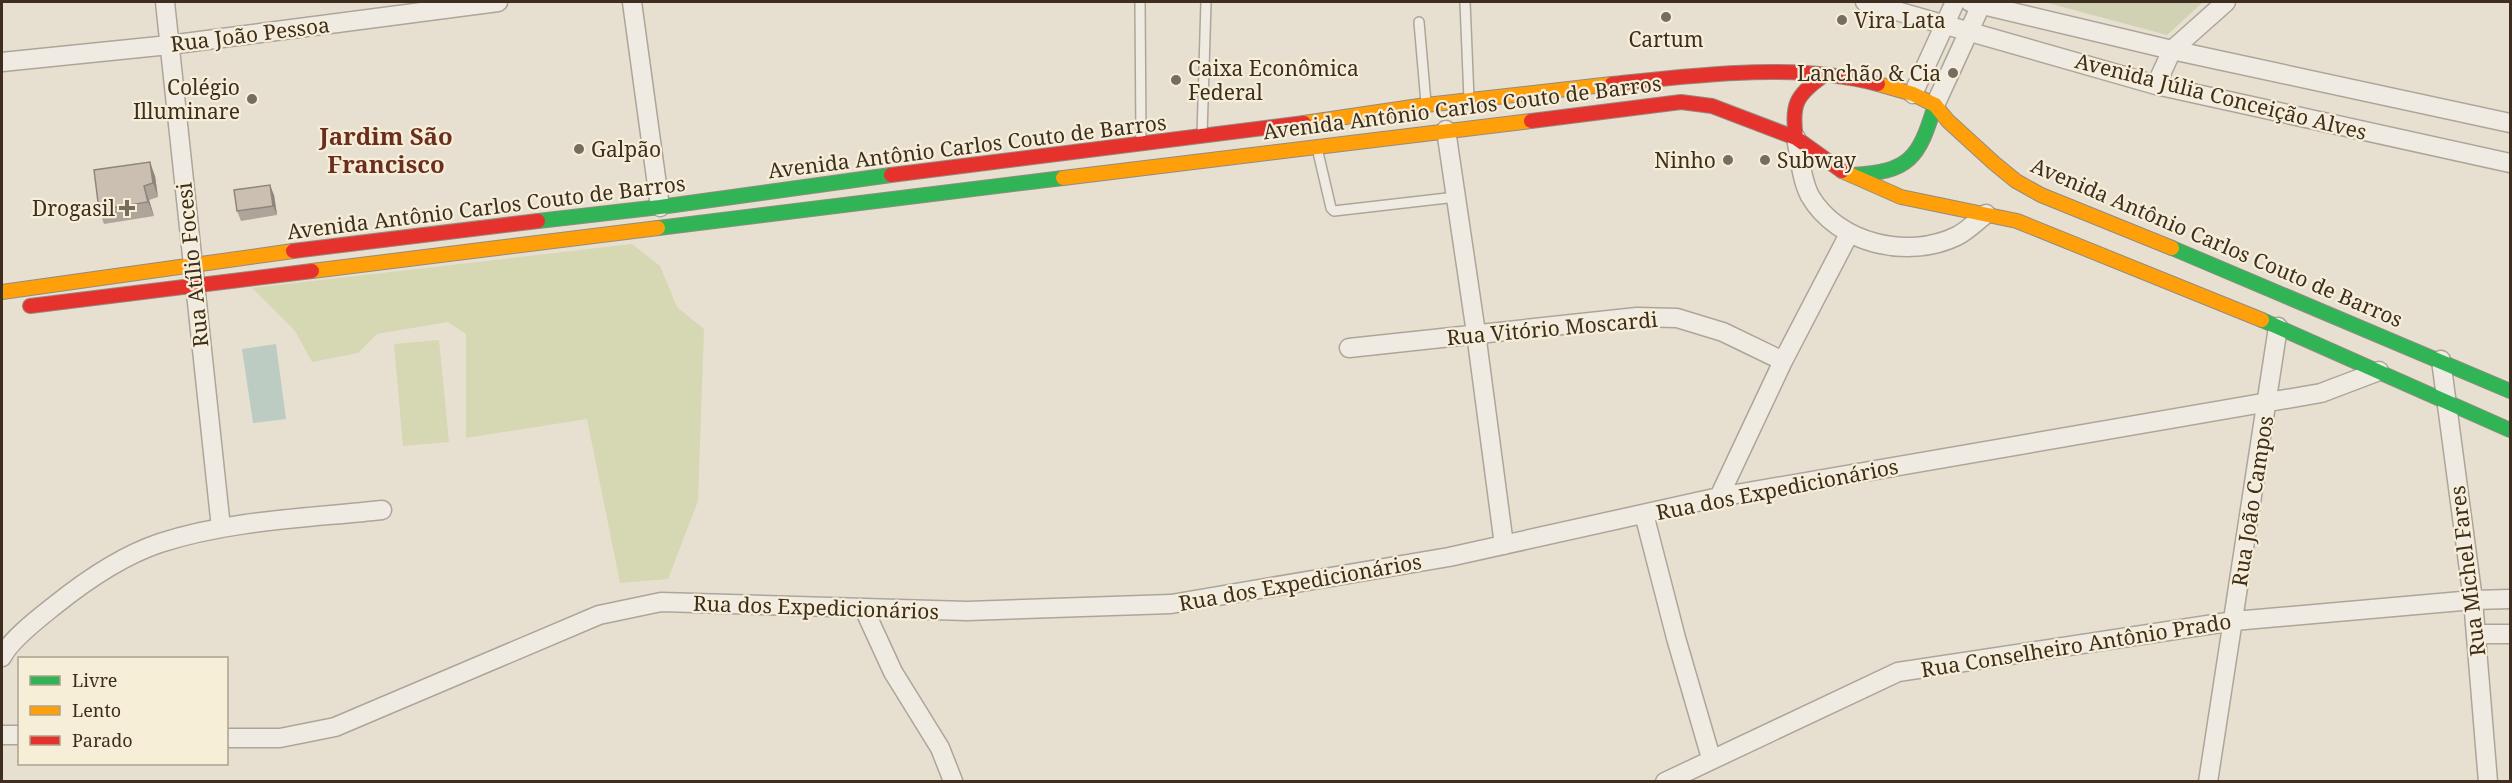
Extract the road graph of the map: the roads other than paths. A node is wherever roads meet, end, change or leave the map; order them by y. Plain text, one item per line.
1 (165, 2) edge
2 (498, 2) edge
3 (632, 2) edge
4 (1140, 2) edge
5 (1206, 2) edge
6 (1465, 2) edge
7 (1865, 2) edge
8 (1955, 2) edge
9 (2226, 2) edge
10 (1976, 3) edge
11 (1419, 22) dead end
12 (1946, 23) junction
13 (1970, 31) junction
14 (169, 45) junction
15 (2172, 50) junction
16 (2, 62) edge
17 (1822, 76) junction
18 (2156, 85) junction
19 (1913, 94) junction
20 (1469, 101) junction
21 (1426, 105) junction
22 (1935, 105) junction
23 (2511, 123) edge
24 (1446, 130) junction
25 (1202, 137) junction
26 (1796, 138) junction
27 (1142, 144) junction
28 (1316, 146) junction
29 (2511, 163) edge
30 (1848, 175) junction
31 (1456, 197) junction
32 (660, 207) junction
33 (1986, 214) junction
34 (1849, 234) junction
35 (192, 266) junction
36 (194, 288) junction
37 (2, 292) edge
38 (13, 308) dead end
39 (2278, 327) junction
40 (1476, 333) junction
41 (1349, 348) dead end
42 (2441, 360) junction
43 (1783, 361) junction
44 (2379, 371) junction
45 (2511, 391) edge
46 (2446, 400) junction
47 (2268, 401) junction
48 (2511, 430) edge
49 (1719, 497) junction
50 (382, 510) dead end
51 (1644, 514) junction
52 (221, 528) junction
53 (1504, 544) junction
54 (2511, 599) edge
55 (2473, 600) junction
56 (864, 609) junction
57 (2234, 621) junction
58 (2476, 634) junction
59 (2511, 634) edge
60 (2, 657) edge
61 (2, 735) edge
62 (18, 735) edge
63 (228, 738) edge
64 (1711, 758) junction
65 (955, 781) edge
66 (940, 782) edge
67 (1665, 782) edge
68 (2208, 782) edge
69 (2488, 782) edge

1 - 14 street, Rua Atílio Focesi
2 - 14 street, Rua João Pessoa
3 - 32 street
4 - 27 lane
5 - 25 lane
6 - 20 lane
7 - 12 street, Avenida Júlia Conceição Alves
8 - 12 street
9 - 15 street
10 - 13 street
10 - 15 street, Avenida Júlia Conceição Alves
11 - 21 lane
12 - 13 street, Avenida Júlia Conceição Alves
12 - 19 street
13 - 18 street, Avenida Júlia Conceição Alves
13 - 22 street
14 - 16 street, Rua João Pessoa
14 - 35 street, Rua Atílio Focesi
15 - 18 street
15 - 23 street, Avenida Júlia Conceição Alves
17 - 19 main road, Avenida Antônio Carlos Couto de Barros
17 - 20 main road, Avenida Antônio Carlos Couto de Barros
17 - 26 main road
18 - 29 street, Avenida Júlia Conceição Alves
19 - 22 main road, Avenida Antônio Carlos Couto de Barros
20 - 21 main road, Avenida Antônio Carlos Couto de Barros
21 - 25 main road, Avenida Antônio Carlos Couto de Barros
22 - 30 main road
22 - 42 main road, Avenida Antônio Carlos Couto de Barros
24 - 26 main road, Avenida Antônio Carlos Couto de Barros
24 - 28 main road, Avenida Antônio Carlos Couto de Barros
24 - 31 street
25 - 27 main road, Avenida Antônio Carlos Couto de Barros
26 - 30 main road, Avenida Antônio Carlos Couto de Barros
26 - 34 street
27 - 32 main road, Avenida Antônio Carlos Couto de Barros
28 - 31 lane
28 - 36 main road, Avenida Antônio Carlos Couto de Barros
30 - 33 main road, Avenida Antônio Carlos Couto de Barros
31 - 40 street
32 - 35 main road, Avenida Antônio Carlos Couto de Barros
33 - 34 street
33 - 39 main road, Avenida Antônio Carlos Couto de Barros
34 - 43 street
35 - 36 street, Rua Atílio Focesi
35 - 37 main road, Avenida Antônio Carlos Couto de Barros
36 - 38 main road, Avenida Antônio Carlos Couto de Barros
36 - 52 street, Rua Atílio Focesi
39 - 44 main road, Avenida Antônio Carlos Couto de Barros
39 - 47 street, Rua João Campos
40 - 41 street, Rua Vitório Moscardi
40 - 43 street, Rua Vitório Moscardi
40 - 53 street
42 - 45 main road, Avenida Antônio Carlos Couto de Barros
42 - 46 street, Rua Michel Fares
43 - 49 street
44 - 46 main road, Avenida Antônio Carlos Couto de Barros
44 - 47 street, Rua dos Expedicionários
46 - 48 main road, Avenida Antônio Carlos Couto de Barros
46 - 55 street, Rua Michel Fares
47 - 49 street, Rua dos Expedicionários
47 - 57 street, Rua João Campos
49 - 51 street, Rua dos Expedicionários
50 - 52 street
51 - 53 street, Rua dos Expedicionários
51 - 64 street
52 - 60 street
53 - 56 street, Rua dos Expedicionários
54 - 55 street, Rua Conselheiro Antônio Prado
55 - 57 street, Rua Conselheiro Antônio Prado
55 - 58 street, Rua Michel Fares
56 - 63 street, Rua dos Expedicionários
56 - 65 street
57 - 64 street, Rua Conselheiro Antônio Prado
57 - 68 street, Rua João Campos
58 - 59 street
58 - 69 street, Rua Michel Fares
61 - 62 street
64 - 67 street, Rua Conselheiro Antônio Prado
65 - 66 street

